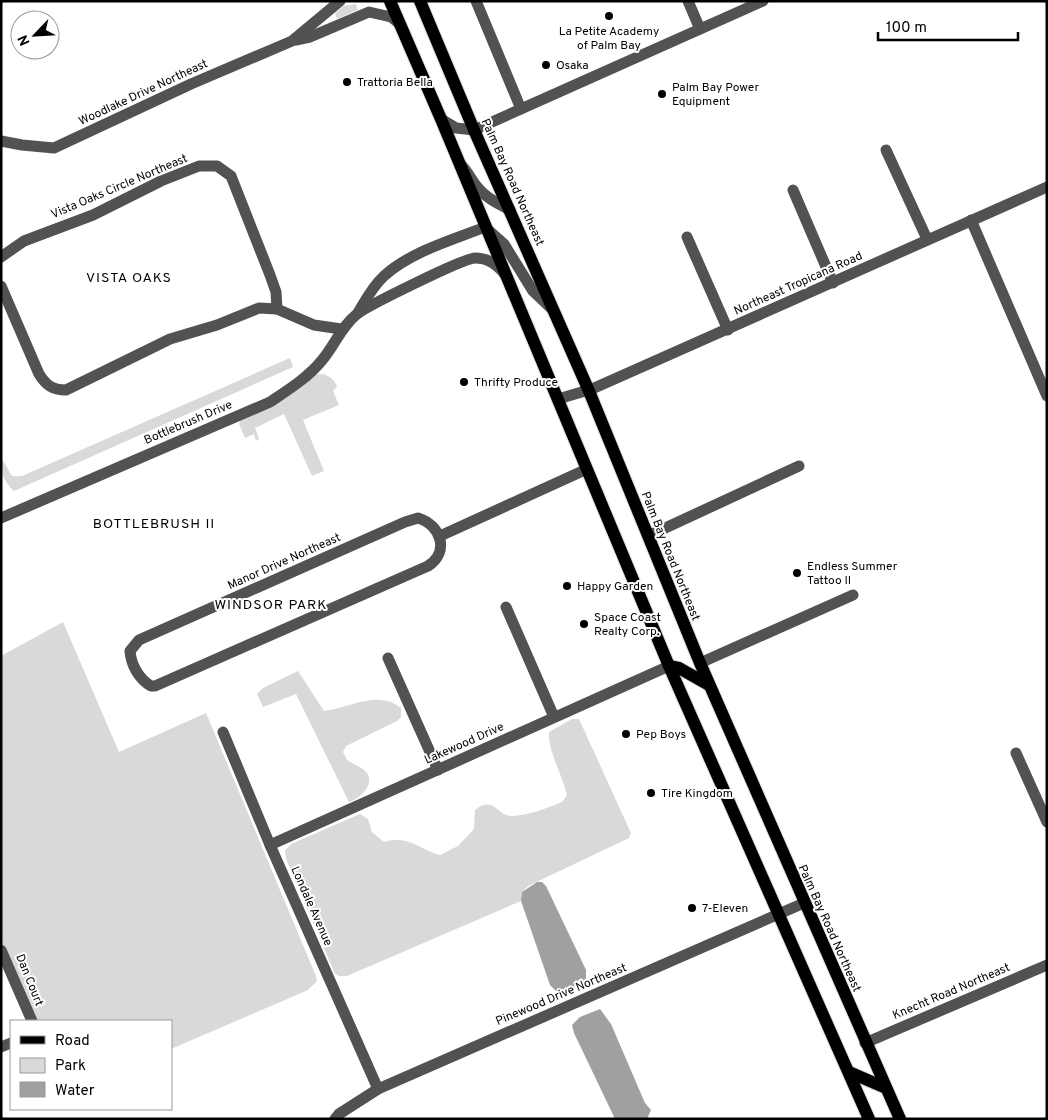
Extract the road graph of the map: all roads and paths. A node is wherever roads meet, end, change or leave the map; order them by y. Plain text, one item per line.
1 (340, 1) edge
2 (390, 1) edge
3 (476, 1) edge
4 (688, 1) edge
5 (763, 1) edge
6 (419, 2) edge
7 (400, 24) junction
8 (700, 29) junction
9 (292, 41) junction
10 (520, 109) junction
11 (442, 119) junction
12 (474, 130) junction
13 (1, 140) edge
14 (886, 150) dead end
15 (459, 163) junction
16 (1047, 187) edge
17 (794, 190) dead end
18 (510, 210) junction
19 (972, 220) junction
20 (485, 227) junction
21 (687, 237) dead end
22 (927, 239) junction
23 (1, 257) edge
24 (505, 274) junction
25 (832, 283) junction
26 (1, 286) edge
27 (277, 309) junction
28 (555, 312) junction
29 (358, 313) junction
30 (341, 329) junction
31 (728, 330) junction
32 (589, 391) junction
33 (1047, 396) edge
34 (558, 399) junction
35 (799, 466) dead end
36 (587, 469) junction
37 (1, 518) edge
38 (440, 536) junction
39 (648, 536) junction
40 (853, 595) dead end
41 (506, 607) dead end
42 (663, 650) junction
43 (388, 658) dead end
44 (700, 663) junction
45 (669, 666) junction
46 (709, 685) junction
47 (554, 717) junction
48 (223, 732) dead end
49 (1016, 753) dead end
50 (438, 770) junction
51 (1047, 822) edge
52 (270, 845) junction
53 (804, 903) junction
54 (779, 915) junction
55 (1, 950) edge
56 (1047, 965) edge
57 (32, 1020) edge
58 (865, 1043) junction
59 (849, 1072) junction
60 (886, 1088) junction
61 (378, 1089) junction
62 (335, 1119) edge
63 (869, 1119) edge
64 (900, 1119) edge

1 - 9 street, Woodlake Drive Northeast
2 - 7 main road
3 - 10 street
4 - 8 street
5 - 8 street
6 - 12 main road, Palm Bay Road Northeast
7 - 9 street, Woodlake Drive Northeast
7 - 11 main road
8 - 10 street
9 - 13 street, Woodlake Drive Northeast
10 - 12 street
11 - 12 street
11 - 15 main road
12 - 18 main road, Palm Bay Road Northeast
14 - 22 street
15 - 18 street
15 - 20 main road
16 - 19 street, Northeast Tropicana Road
17 - 25 street
18 - 28 main road, Palm Bay Road Northeast
19 - 22 street, Northeast Tropicana Road
19 - 33 street
20 - 24 main road
20 - 28 street
20 - 29 street, Bottlebrush Drive
21 - 31 street
22 - 25 street, Northeast Tropicana Road
23 - 27 street, Vista Oaks Circle Northeast
24 - 29 street, Bottlebrush Drive
24 - 34 main road
25 - 31 street, Northeast Tropicana Road
26 - 27 street
27 - 30 street
28 - 32 main road, Palm Bay Road Northeast
29 - 30 street, Bottlebrush Drive
30 - 37 street, Bottlebrush Drive
31 - 32 street, Northeast Tropicana Road
32 - 34 street, Northeast Tropicana Road
32 - 39 main road, Palm Bay Road Northeast
34 - 36 main road
35 - 39 street
36 - 38 street
36 - 42 main road
38 - 38 street, Manor Drive Northeast
39 - 44 main road, Palm Bay Road Northeast
40 - 44 street
41 - 47 street
42 - 44 main road
42 - 45 main road
43 - 50 street
44 - 46 main road, Palm Bay Road Northeast
45 - 46 main road
45 - 47 street, Lakewood Drive
45 - 54 main road
46 - 53 main road, Palm Bay Road Northeast
47 - 50 street, Lakewood Drive
48 - 52 street, Londale Avenue
49 - 51 street
50 - 52 street, Lakewood Drive
52 - 61 street, Londale Avenue
53 - 54 street, Pinewood Drive Northeast
53 - 58 main road, Palm Bay Road Northeast
54 - 59 main road
54 - 61 street, Pinewood Drive Northeast
55 - 57 street, Dan Court
56 - 58 street, Knecht Road Northeast
58 - 60 main road, Palm Bay Road Northeast
59 - 60 main road
59 - 63 main road
60 - 64 main road, Palm Bay Road Northeast
61 - 62 street, Pinewood Drive Northeast

